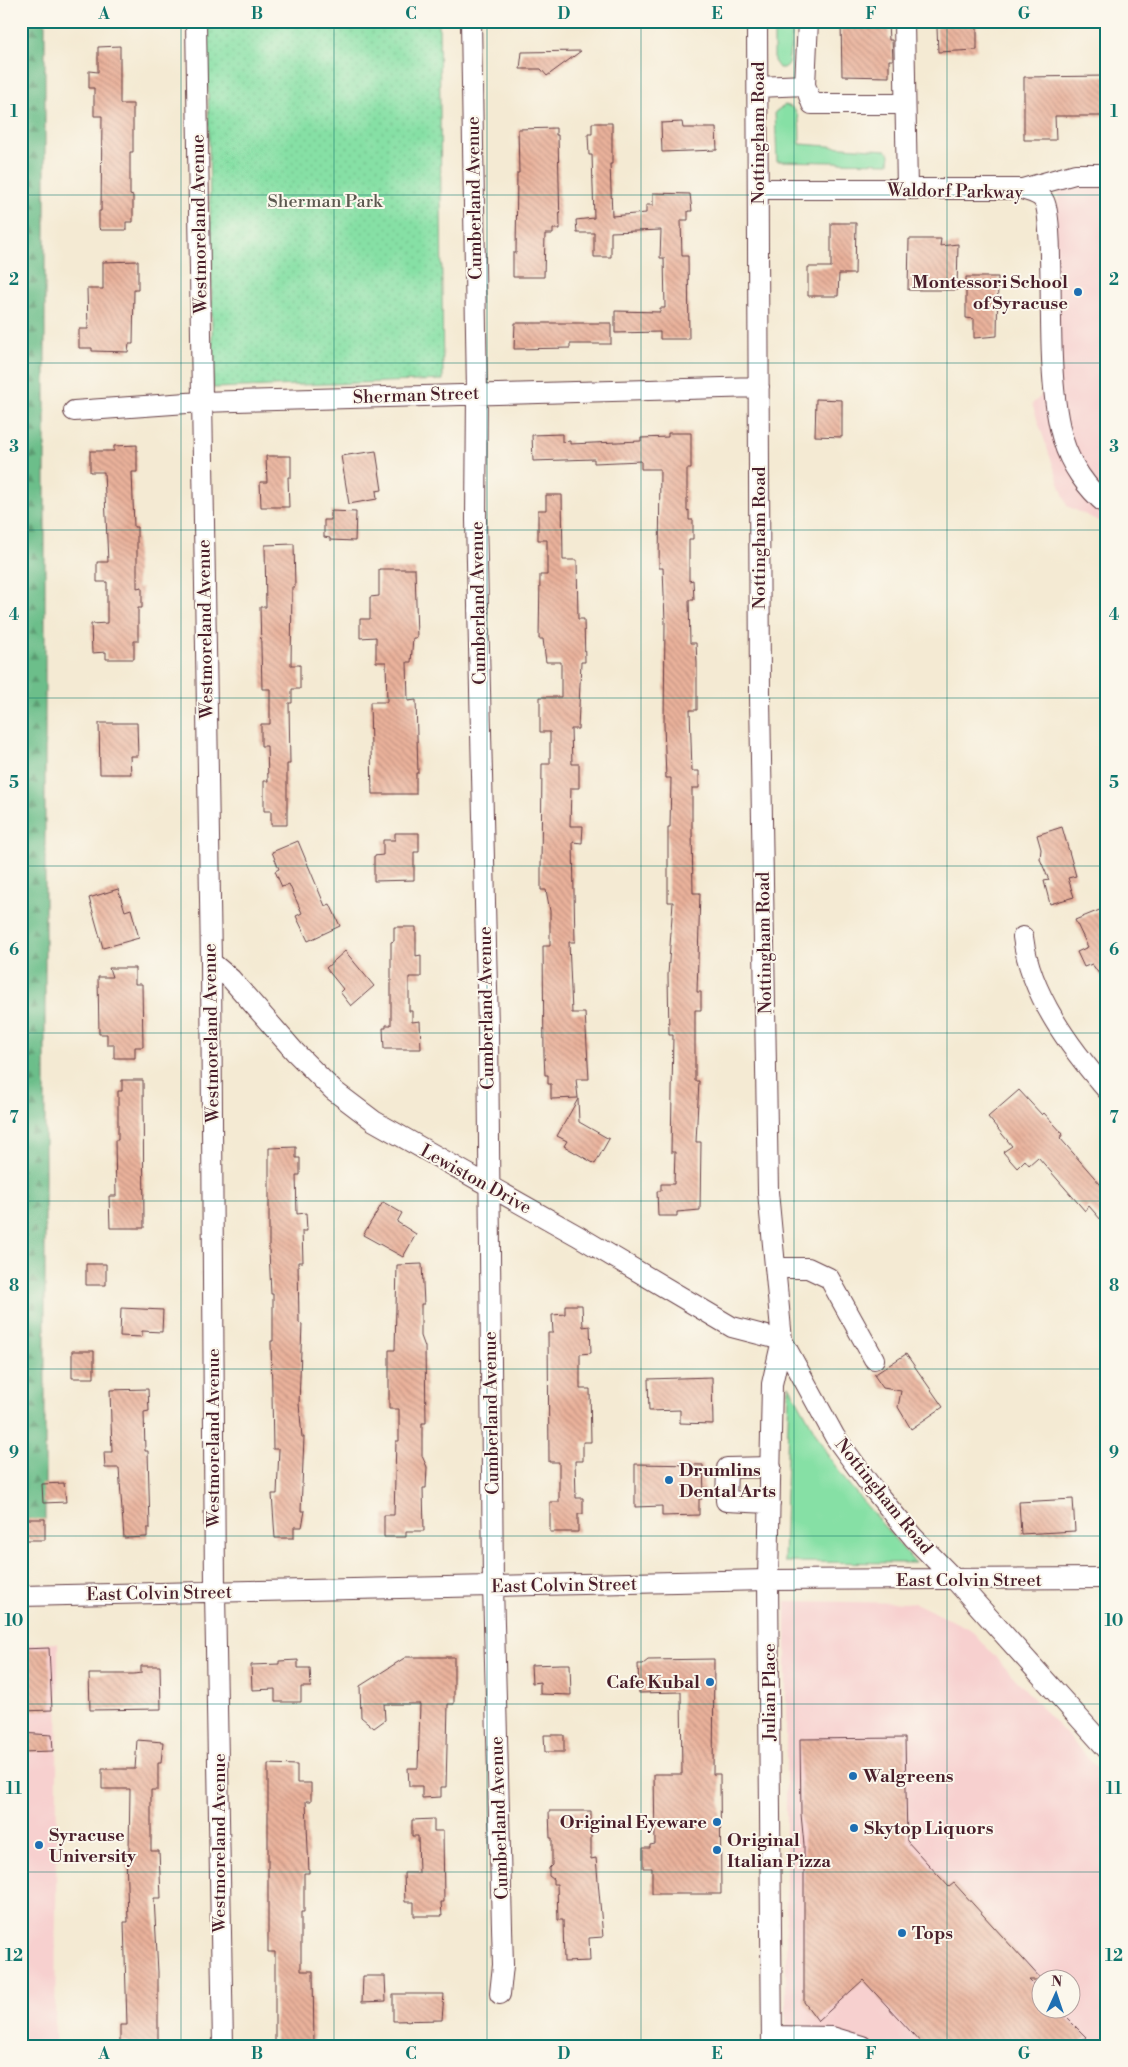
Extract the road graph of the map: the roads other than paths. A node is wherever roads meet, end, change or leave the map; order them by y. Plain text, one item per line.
1 (196, 21) edge
2 (471, 21) edge
3 (757, 21) edge
4 (808, 21) edge
5 (904, 21) edge
6 (805, 85) junction
7 (758, 87) junction
8 (905, 104) junction
9 (1107, 174) edge
10 (758, 188) junction
11 (908, 189) junction
12 (1022, 189) junction
13 (759, 387) junction
14 (477, 393) junction
15 (200, 402) junction
16 (74, 411) dead end
17 (1107, 505) edge
18 (1023, 937) dead end
19 (211, 962) junction
20 (1107, 1090) edge
21 (488, 1187) junction
22 (775, 1268) junction
23 (782, 1340) junction
24 (874, 1359) dead end
25 (771, 1467) junction
26 (770, 1503) junction
27 (1107, 1578) edge
28 (768, 1580) junction
29 (955, 1580) junction
30 (492, 1586) junction
31 (214, 1592) junction
32 (21, 1596) edge
33 (1107, 1748) edge
34 (500, 1994) dead end
35 (772, 2041) edge
36 (223, 2046) edge
37 (862, 2046) edge

1 - 15 street, Westmoreland Avenue
2 - 14 street, Cumberland Avenue
3 - 7 street, Nottingham Road
4 - 6 street
5 - 8 street
6 - 7 street
6 - 8 street
7 - 10 street, Nottingham Road
8 - 11 street
9 - 12 street
10 - 11 street, Waldorf Parkway
10 - 13 street, Nottingham Road
11 - 12 street, Waldorf Parkway
12 - 17 street, Waldorf Parkway
13 - 14 street, Sherman Street
13 - 22 street, Nottingham Road
14 - 15 street, Sherman Street
14 - 21 street, Cumberland Avenue
15 - 16 street, Sherman Street
15 - 19 street, Westmoreland Avenue
18 - 20 street
19 - 21 street, Lewiston Drive
19 - 31 street, Westmoreland Avenue
21 - 23 street, Lewiston Drive
21 - 30 street, Cumberland Avenue
22 - 23 street, Nottingham Road
22 - 24 street
23 - 25 street, Julian Place
23 - 29 street, Nottingham Road
25 - 26 street, Julian Place
25 - 26 street
26 - 28 street, Julian Place
27 - 29 street, East Colvin Street
28 - 29 street, East Colvin Street
28 - 30 street, East Colvin Street
28 - 35 street, Julian Place
29 - 33 street, Nottingham Road
30 - 31 street, East Colvin Street
30 - 34 street, Cumberland Avenue
31 - 32 street, East Colvin Street
31 - 36 street, Westmoreland Avenue
35 - 37 street

